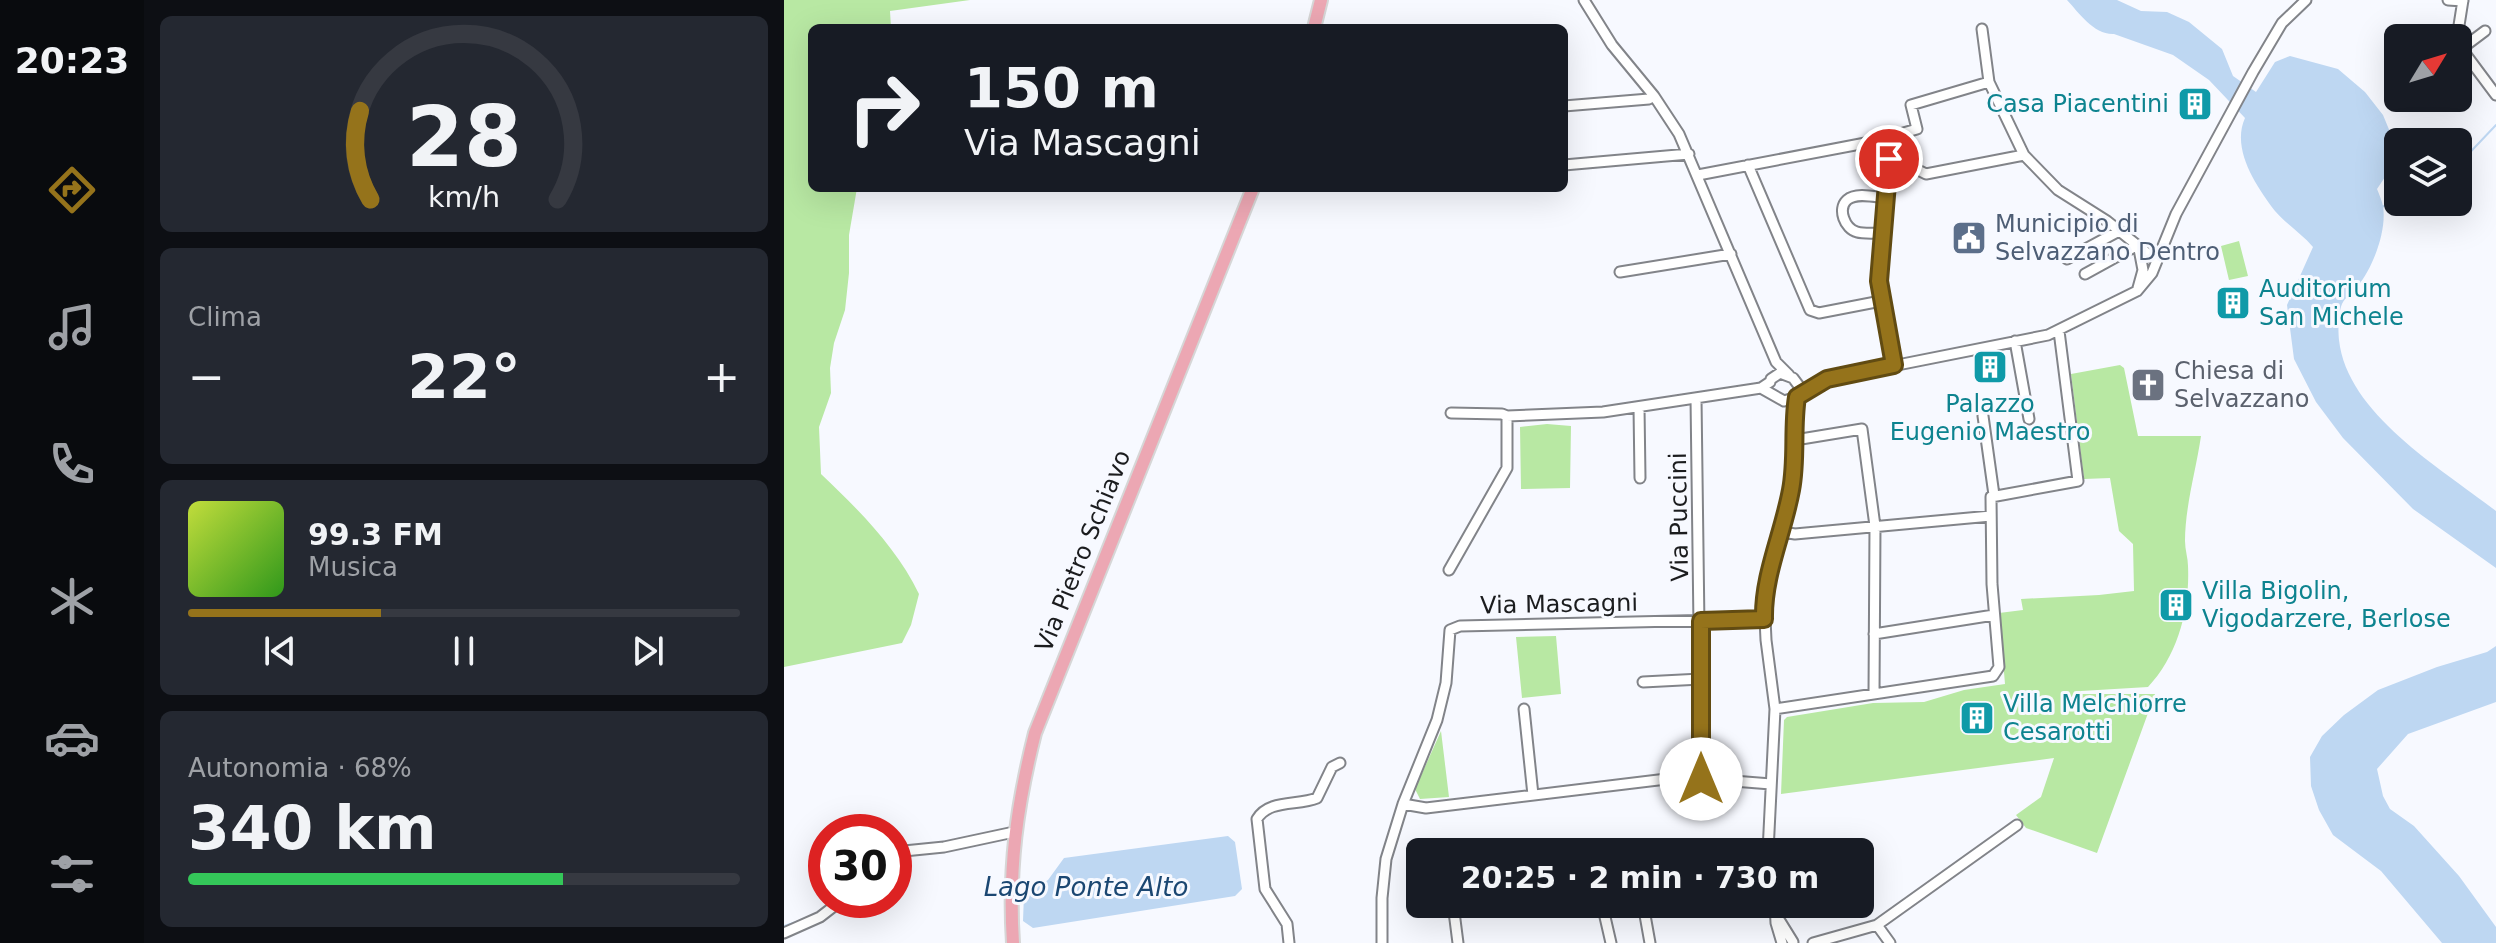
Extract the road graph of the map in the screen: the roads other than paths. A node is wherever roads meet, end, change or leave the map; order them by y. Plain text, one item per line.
1 (1321, 0) edge
2 (2448, 0) edge
3 (1587, 1) edge
4 (2463, 1) edge
5 (2303, 2) edge
6 (1315, 24) edge
7 (2459, 24) edge
8 (1982, 29) dead end
9 (2485, 31) dead end
10 (2472, 39) edge
11 (2472, 64) edge
12 (1989, 82) junction
13 (2496, 95) edge
14 (1654, 96) junction
15 (1568, 106) edge
16 (1876, 141) junction
17 (1689, 154) junction
18 (2024, 155) junction
19 (1889, 159) junction
20 (1568, 165) edge
21 (1748, 165) junction
22 (1698, 175) junction
23 (1251, 192) edge
24 (1885, 198) junction
25 (2119, 231) junction
26 (1883, 233) junction
27 (2137, 247) junction
28 (1731, 254) junction
29 (2067, 259) dead end
30 (2142, 260) junction
31 (2157, 261) junction
32 (1620, 272) dead end
33 (2152, 273) junction
34 (2085, 274) dead end
35 (2137, 291) junction
36 (1881, 301) junction
37 (2059, 331) junction
38 (2015, 341) junction
39 (1776, 363) junction
40 (1894, 365) junction
41 (1790, 376) junction
42 (1827, 379) junction
43 (1768, 385) junction
44 (1798, 395) junction
45 (1696, 398) junction
46 (1781, 400) junction
47 (1639, 407) junction
48 (1451, 413) dead end
49 (1507, 416) junction
50 (1983, 416) dead end
51 (2029, 419) dead end
52 (1793, 423) junction
53 (1795, 440) junction
54 (1640, 478) dead end
55 (1994, 495) junction
56 (1991, 516) junction
57 (1875, 526) junction
58 (1782, 532) junction
59 (1449, 570) dead end
60 (1994, 615) junction
61 (1764, 619) junction
62 (1701, 621) junction
63 (1874, 634) junction
64 (1701, 679) junction
65 (1643, 682) dead end
66 (1874, 694) junction
67 (1524, 709) dead end
68 (1775, 709) junction
69 (1340, 763) dead end
70 (1701, 779) junction
71 (1771, 784) junction
72 (1533, 795) junction
73 (1403, 804) junction
74 (2017, 825) dead end
75 (1014, 832) junction
76 (1769, 838) edge
77 (912, 850) edge
78 (818, 918) edge
79 (1455, 918) edge
80 (1605, 918) edge
81 (1646, 918) edge
82 (1776, 918) edge
83 (1780, 918) edge
84 (1877, 925) junction
85 (784, 933) edge
86 (1794, 942) edge
87 (1013, 943) edge
88 (1289, 943) edge
89 (1382, 943) edge
90 (1458, 943) edge
91 (1611, 943) edge
92 (1650, 943) edge
93 (1784, 943) edge
94 (1814, 943) edge
95 (1890, 943) edge

1 - 6 main road
2 - 4 street
3 - 14 street
4 - 7 street
5 - 31 street
8 - 12 street
9 - 10 street
11 - 13 street
12 - 16 street
12 - 18 street
14 - 15 street
14 - 17 street
16 - 19 street
16 - 21 street
17 - 20 street
17 - 22 street
18 - 19 street
18 - 25 street
19 - 24 street
21 - 22 street
21 - 36 street
22 - 28 street
23 - 75 main road, Via Pietro Schiavo
24 - 26 street
24 - 26 street
25 - 27 street
25 - 29 street
26 - 36 street
27 - 30 street
27 - 31 street
27 - 34 street
28 - 32 street
28 - 39 street
30 - 33 street
30 - 35 street
31 - 33 street
33 - 35 street
35 - 37 street
36 - 40 street
37 - 38 street
37 - 55 street
38 - 40 street
38 - 51 street
39 - 41 street
39 - 43 street
40 - 42 street
41 - 42 street
41 - 43 street
41 - 44 street
42 - 44 street
43 - 45 street
43 - 46 street
44 - 46 street
44 - 52 street
45 - 47 street
45 - 62 street, Via Puccini
46 - 52 street
47 - 49 street
47 - 54 street
48 - 49 street
49 - 59 street
50 - 55 street
52 - 53 street
53 - 57 street
53 - 58 street
55 - 56 street
56 - 57 street
56 - 60 street
57 - 58 street
57 - 63 street
58 - 61 street
60 - 63 street
60 - 66 street
61 - 62 street, Via Mascagni
61 - 68 street
62 - 64 street, Via Puccini
62 - 73 street, Via Mascagni
63 - 66 street
64 - 65 street
64 - 70 street, Via Puccini
66 - 68 street
67 - 72 street
68 - 71 street
69 - 88 street
70 - 71 street
70 - 72 street
71 - 76 street
72 - 73 street
73 - 89 street
74 - 84 street
75 - 77 street
75 - 87 main road, Via Pietro Schiavo
78 - 85 street
79 - 90 street
80 - 91 street
81 - 92 street
82 - 93 street
83 - 86 street
84 - 94 street
84 - 95 street
86 - 93 street
86 - 94 street

